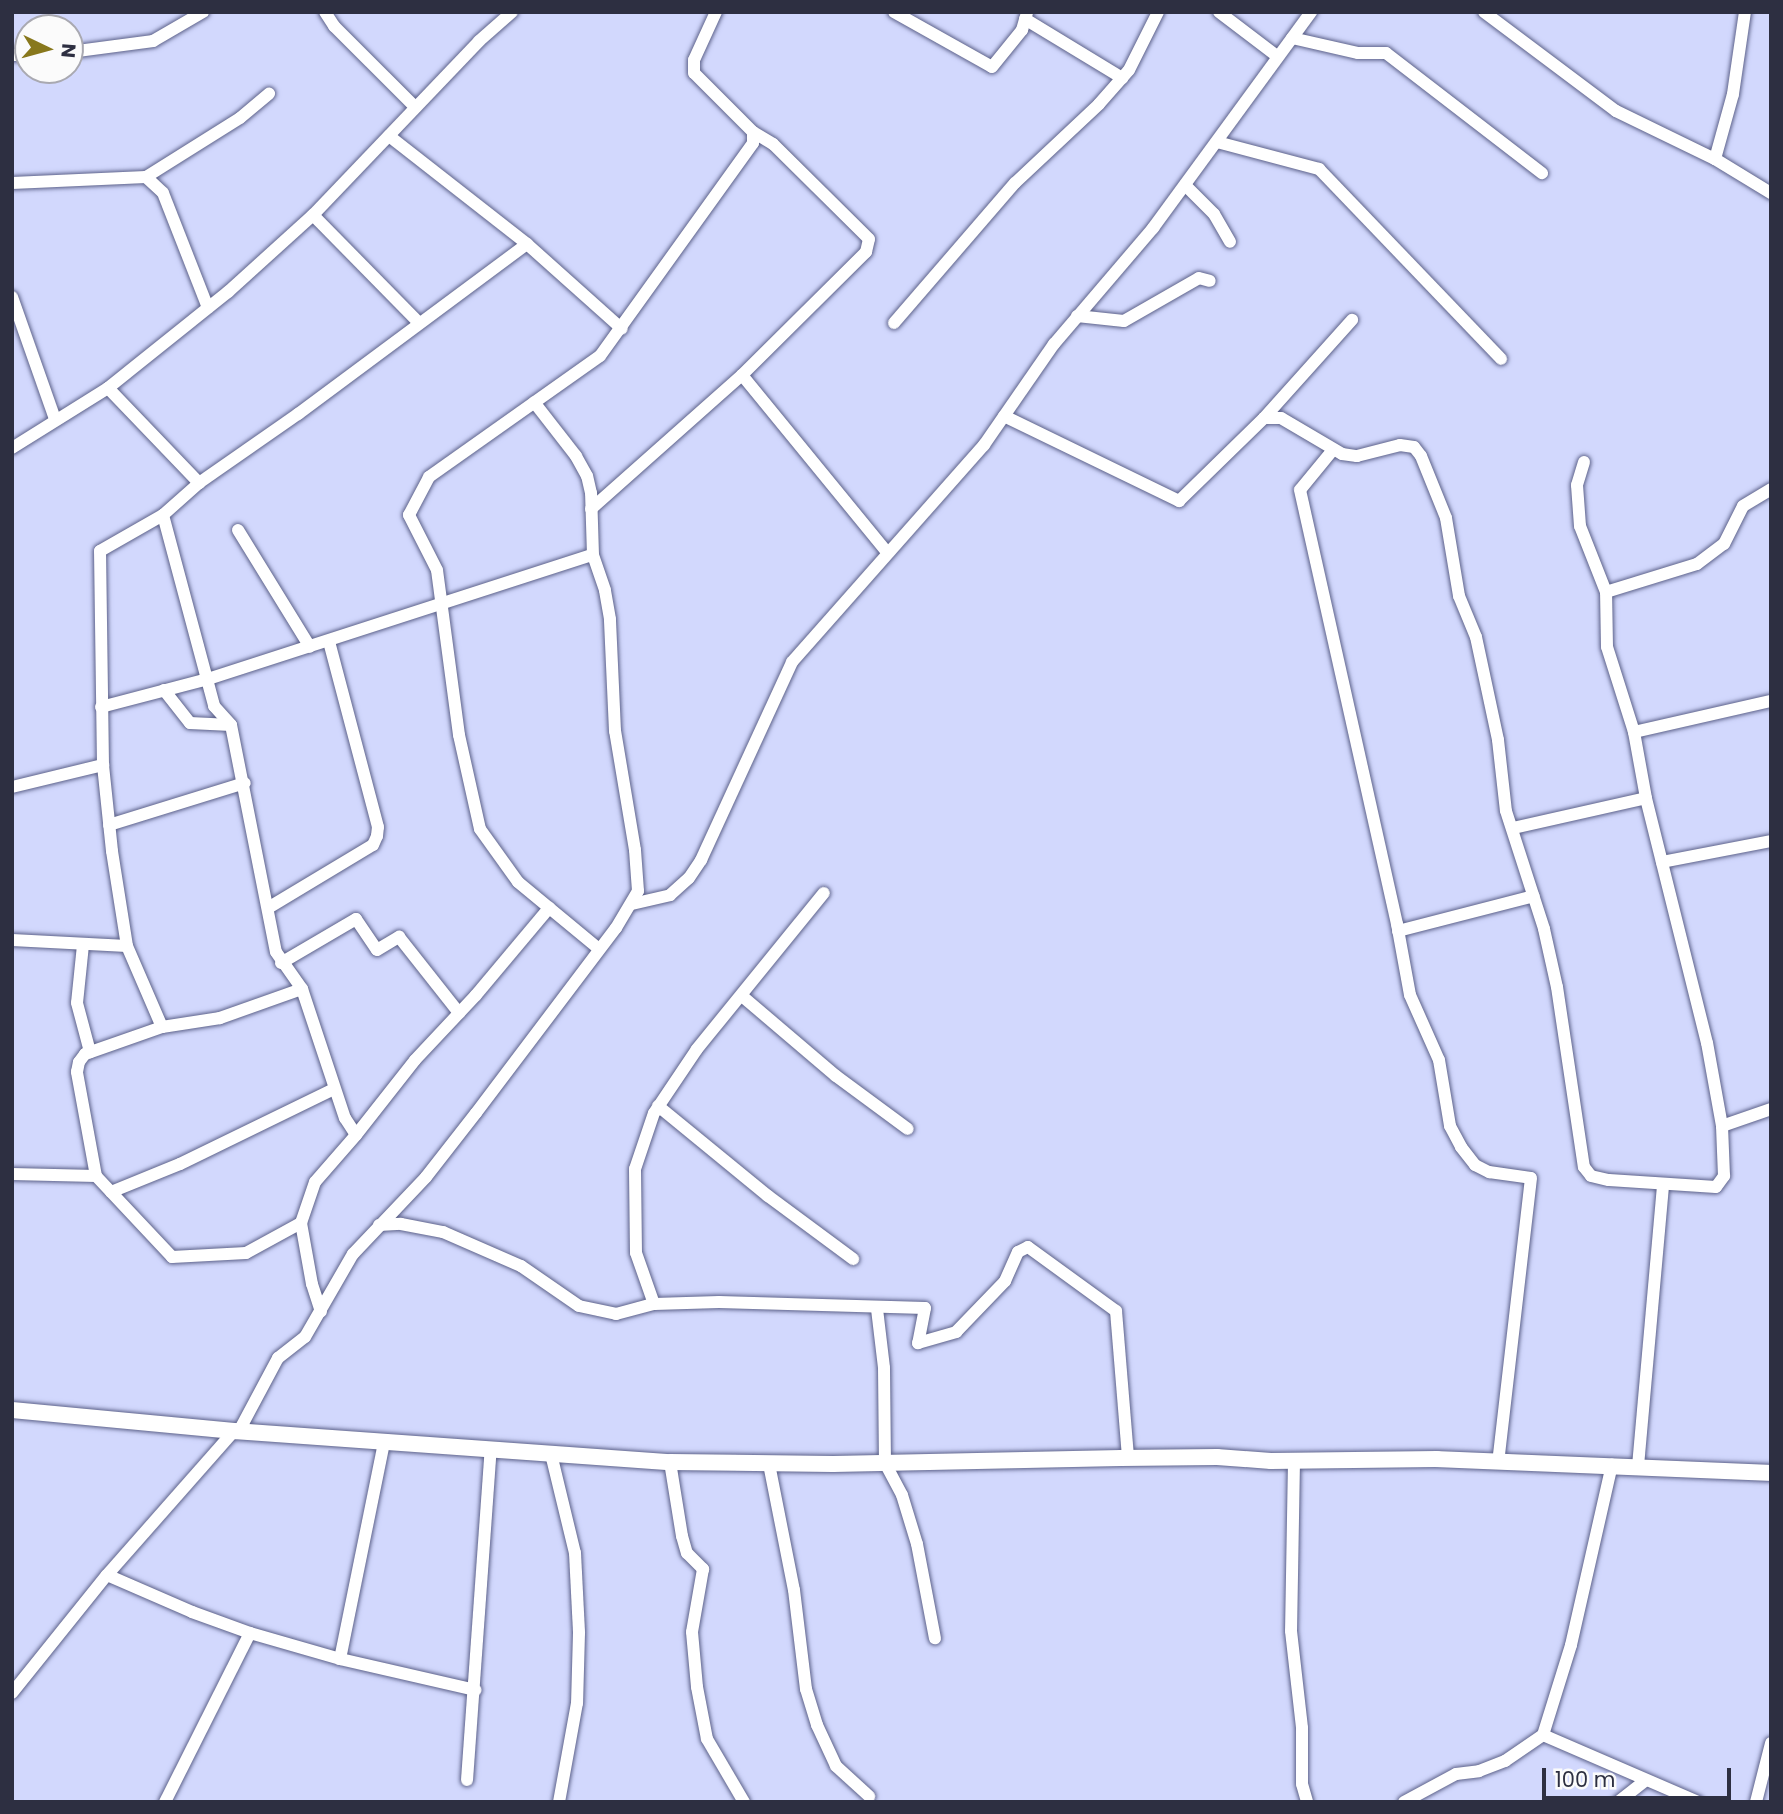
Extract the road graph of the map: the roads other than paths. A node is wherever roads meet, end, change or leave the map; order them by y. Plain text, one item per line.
1 (203, 12) edge
2 (325, 12) edge
3 (513, 12) edge
4 (716, 12) edge
5 (894, 12) edge
6 (1158, 12) edge
7 (1219, 12) edge
8 (1311, 12) edge
9 (1484, 12) edge
10 (1745, 12) edge
11 (1026, 15) edge
12 (1292, 38) junction
13 (84, 50) edge
14 (1278, 57) junction
15 (1122, 78) junction
16 (270, 94) dead end
17 (415, 107) junction
18 (753, 132) junction
19 (390, 136) junction
20 (1217, 142) junction
21 (1715, 159) junction
22 (1542, 173) dead end
23 (146, 177) junction
24 (12, 183) edge
25 (1185, 184) junction
26 (1771, 193) edge
27 (313, 215) junction
28 (1230, 242) dead end
29 (527, 244) junction
30 (1210, 281) dead end
31 (12, 297) edge
32 (208, 308) junction
33 (1077, 316) junction
34 (1352, 320) dead end
35 (419, 323) junction
36 (894, 323) dead end
37 (622, 329) junction
38 (1501, 359) dead end
39 (742, 375) junction
40 (108, 388) junction
41 (534, 402) junction
42 (1004, 416) junction
43 (1264, 418) junction
44 (55, 419) junction
45 (12, 448) edge
46 (1332, 451) junction
47 (1584, 462) dead end
48 (199, 482) junction
49 (1771, 489) edge
50 (592, 509) junction
51 (163, 514) junction
52 (238, 530) dead end
53 (887, 552) junction
54 (593, 555) junction
55 (1605, 592) junction
56 (444, 604) junction
57 (329, 641) junction
58 (310, 646) junction
59 (208, 679) junction
60 (164, 690) junction
61 (1771, 701) edge
62 (102, 707) junction
63 (231, 725) junction
64 (1634, 732) junction
65 (103, 765) junction
66 (245, 783) junction
67 (12, 788) edge
68 (1646, 798) junction
69 (109, 825) junction
70 (1513, 828) junction
71 (1771, 841) edge
72 (1661, 862) junction
73 (824, 893) dead end
74 (1534, 896) junction
75 (632, 904) junction
76 (268, 908) junction
77 (549, 908) junction
78 (1398, 931) junction
79 (12, 940) edge
80 (83, 945) junction
81 (127, 946) junction
82 (599, 949) junction
83 (281, 963) junction
84 (302, 989) junction
85 (741, 996) junction
86 (459, 1013) junction
87 (162, 1027) junction
88 (90, 1052) junction
89 (334, 1089) junction
90 (658, 1106) junction
91 (1771, 1109) edge
92 (1722, 1126) junction
93 (908, 1129) dead end
94 (356, 1135) junction
95 (12, 1174) edge
96 (96, 1176) junction
97 (1663, 1185) junction
98 (111, 1192) junction
99 (301, 1223) junction
100 (379, 1225) junction
101 (853, 1259) dead end
102 (654, 1304) junction
103 (877, 1309) junction
104 (321, 1312) junction
105 (12, 1410) edge
106 (236, 1431) junction
107 (384, 1441) junction
108 (491, 1449) junction
109 (551, 1454) junction
110 (1128, 1458) junction
111 (1294, 1461) junction
112 (670, 1462) junction
113 (1498, 1462) junction
114 (885, 1463) junction
115 (769, 1464) junction
116 (1612, 1465) junction
117 (1638, 1466) junction
118 (1771, 1473) edge
119 (107, 1575) junction
120 (250, 1633) junction
121 (935, 1638) dead end
122 (340, 1659) junction
123 (475, 1690) junction
124 (12, 1693) edge
125 (1543, 1735) junction
126 (1771, 1743) edge
127 (467, 1780) dead end
128 (1645, 1781) junction
129 (869, 1796) dead end
130 (165, 1802) edge
131 (559, 1802) edge
132 (744, 1802) edge
133 (1307, 1802) edge
134 (1404, 1802) edge
135 (1618, 1802) edge
136 (1698, 1802) edge
137 (1756, 1802) edge

1 - 13 street
2 - 17 street
3 - 17 street
4 - 18 street
5 - 11 street
6 - 15 street
7 - 14 street
8 - 12 street
9 - 21 street
10 - 21 street
11 - 15 street
12 - 14 street
12 - 22 street
14 - 20 street
15 - 36 street
16 - 23 street
17 - 19 street
18 - 37 street
18 - 39 street
19 - 27 street
19 - 29 street
20 - 25 street
20 - 38 street
21 - 26 street
23 - 24 street
23 - 32 street
25 - 28 street
25 - 33 street
27 - 32 street
27 - 35 street
29 - 35 street
29 - 37 street
30 - 33 street
31 - 44 street
32 - 40 street
33 - 42 street
34 - 43 street
35 - 48 street
37 - 41 street
39 - 50 street
39 - 53 street
40 - 44 street
40 - 48 street
41 - 50 street
41 - 56 street
42 - 43 street
42 - 53 street
43 - 46 street
44 - 45 street
46 - 70 street
46 - 78 street
47 - 55 street
48 - 51 street
49 - 55 street
50 - 54 street
51 - 59 street
51 - 62 street
52 - 58 street
53 - 75 street
54 - 56 street
54 - 75 street
55 - 64 street
56 - 57 street
56 - 77 street
57 - 58 street
57 - 76 street
58 - 59 street
59 - 60 street
59 - 63 street
60 - 62 street
60 - 63 street
61 - 64 street
62 - 65 street
63 - 66 street
64 - 68 street
65 - 67 street
65 - 69 street
66 - 69 street
66 - 76 street
68 - 70 street
68 - 72 street
69 - 81 street
70 - 74 street
71 - 72 street
72 - 92 street
73 - 85 street
74 - 78 street
74 - 97 street
75 - 82 street
76 - 83 street
77 - 82 street
77 - 86 street
78 - 113 street
79 - 80 street
80 - 81 street
80 - 88 street
81 - 87 street
82 - 100 street
83 - 84 street
83 - 86 street
84 - 87 street
84 - 89 street
85 - 90 street
85 - 93 street
86 - 94 street
87 - 88 street
88 - 96 street
89 - 94 street
89 - 98 street
90 - 101 street
90 - 102 street
91 - 92 street
92 - 97 street
94 - 99 street
95 - 96 street
96 - 98 street
97 - 117 street
98 - 99 street
99 - 104 street
100 - 102 street
100 - 104 street
102 - 103 street
103 - 110 street
103 - 114 street
104 - 106 street
105 - 106 street
106 - 107 street
106 - 119 street
107 - 108 street
107 - 122 street
108 - 109 street
108 - 123 street
109 - 112 street
109 - 131 street
110 - 111 street
110 - 114 street
111 - 113 street
111 - 133 street
112 - 115 street
112 - 132 street
113 - 116 street
114 - 115 street
114 - 121 street
115 - 129 street
116 - 117 street
116 - 125 street
117 - 118 street
119 - 120 street
119 - 124 street
120 - 122 street
120 - 130 street
122 - 123 street
123 - 127 street
125 - 128 street
125 - 134 street
126 - 137 street
128 - 135 street
128 - 136 street

